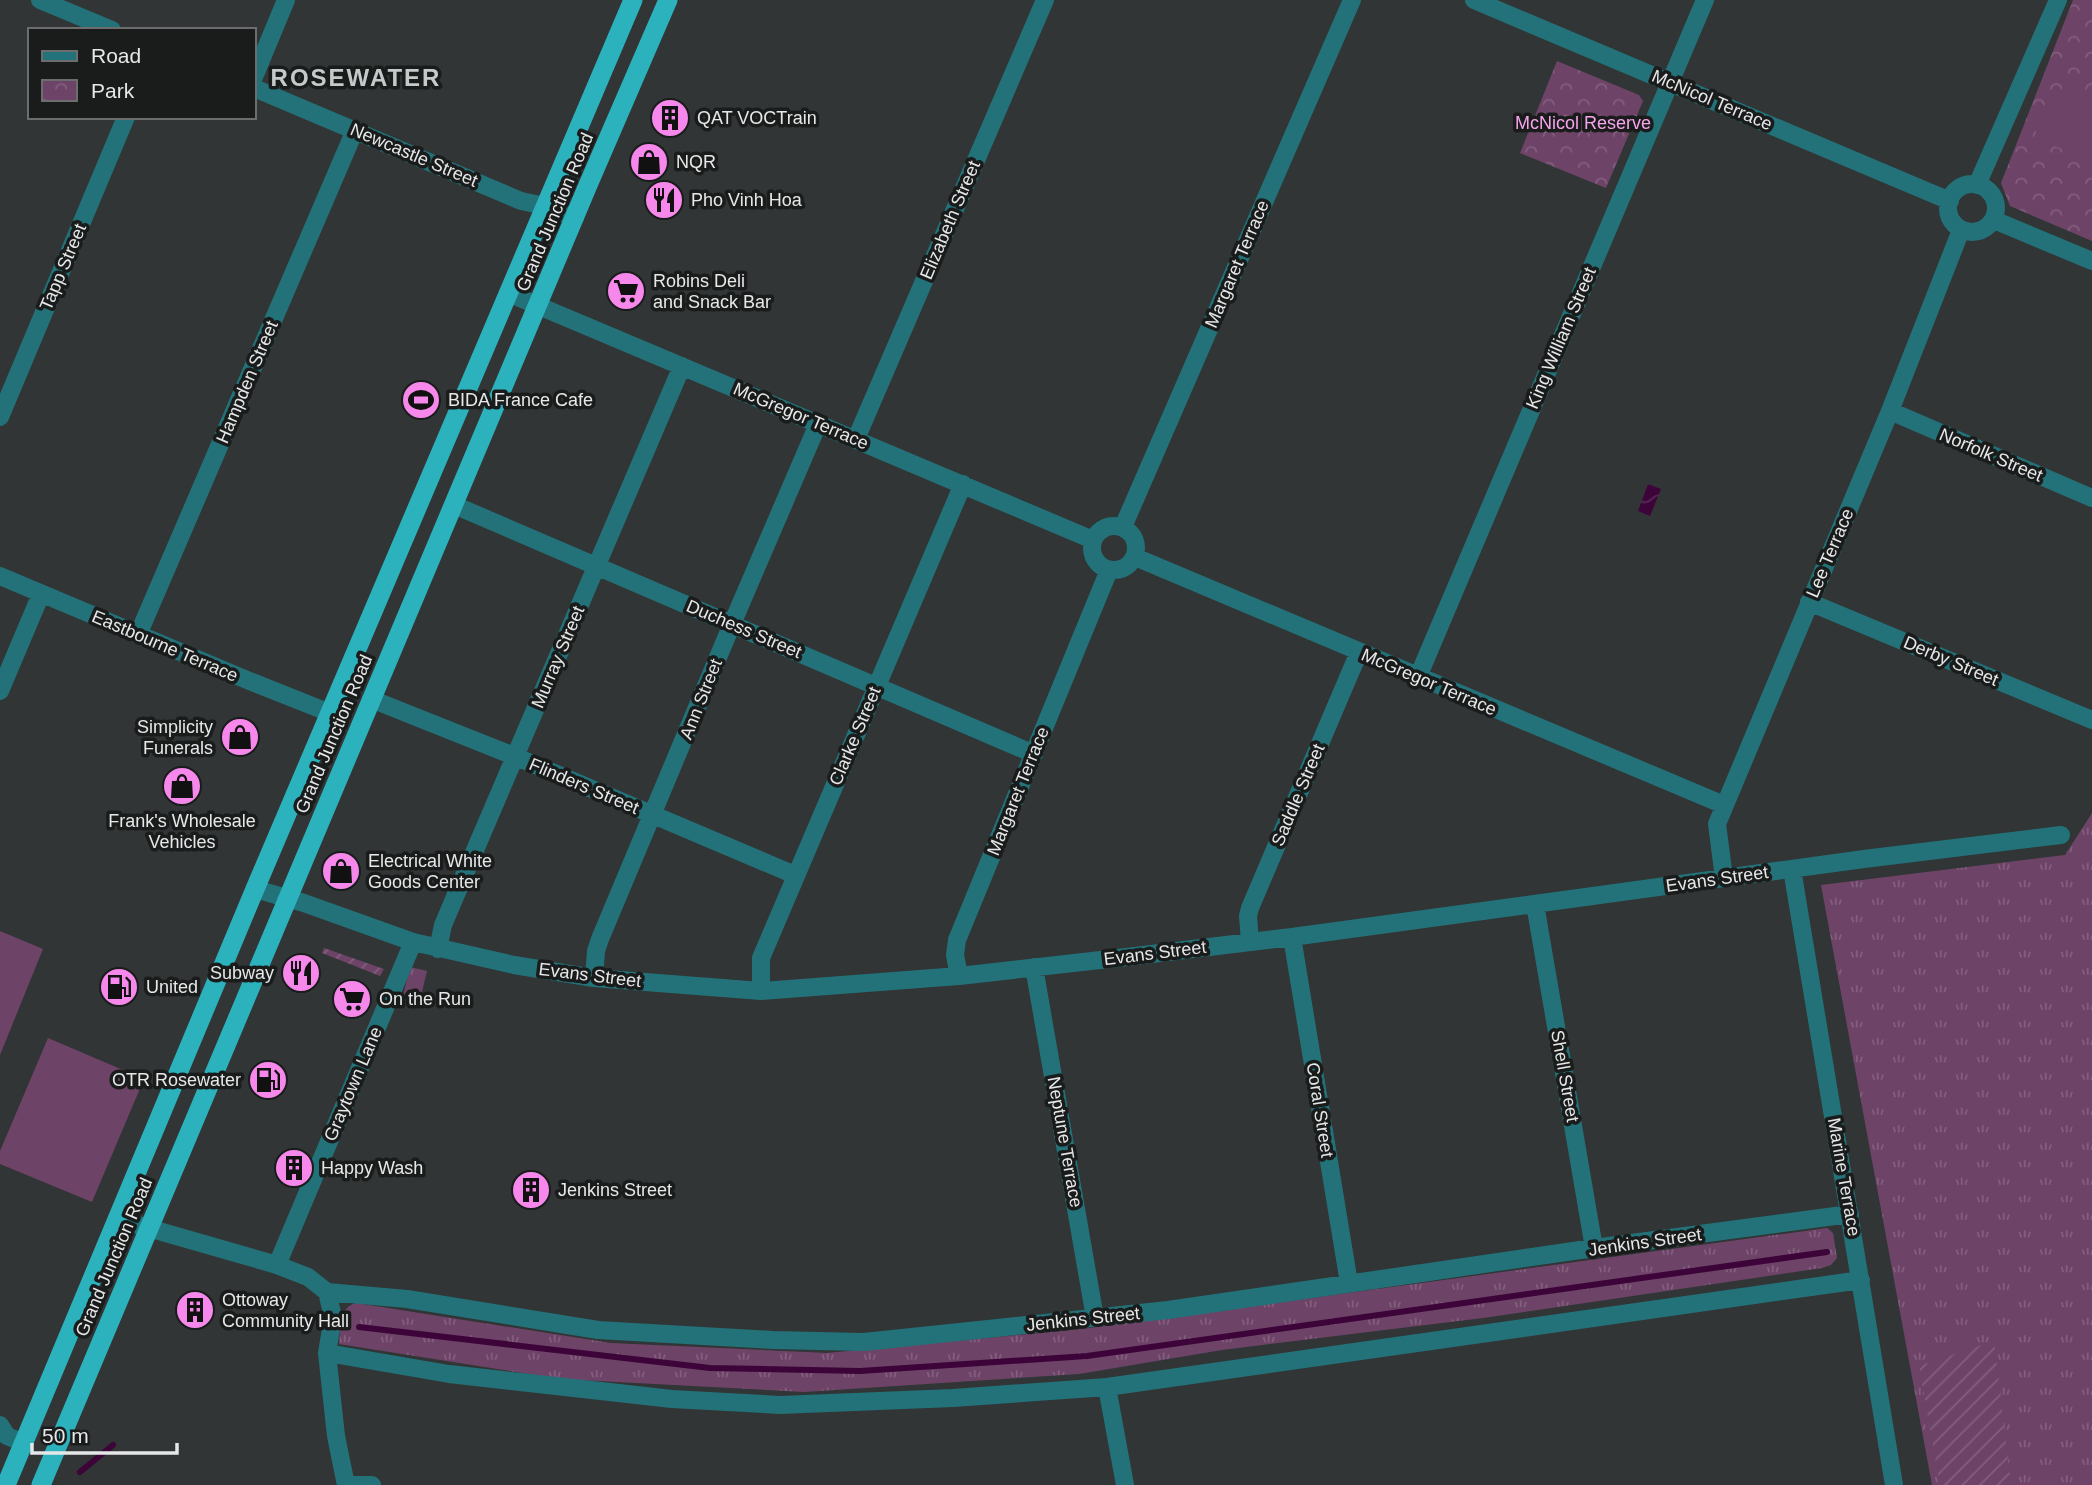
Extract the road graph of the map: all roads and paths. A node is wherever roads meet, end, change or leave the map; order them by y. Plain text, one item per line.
1 (40, 0) edge
2 (286, 0) edge
3 (633, 0) edge
4 (668, 0) edge
5 (1045, 0) edge
6 (1352, 0) edge
7 (1474, 0) edge
8 (1705, 0) edge
9 (2058, 0) edge
10 (107, 28) edge
11 (256, 72) edge
12 (1669, 82) junction
13 (256, 89) edge
14 (125, 119) edge
15 (355, 130) junction
16 (1977, 185) junction
17 (1950, 201) junction
18 (545, 206) junction
19 (575, 218) junction
20 (1994, 220) junction
21 (1961, 230) junction
22 (2092, 261) edge
23 (508, 293) junction
24 (538, 305) junction
25 (682, 366) junction
26 (1890, 411) junction
27 (0, 417) edge
28 (818, 424) junction
29 (856, 439) junction
30 (963, 484) junction
31 (2092, 498) edge
32 (454, 505) junction
33 (1123, 527) junction
34 (1093, 540) junction
35 (1135, 556) junction
36 (597, 567) junction
37 (1109, 570) junction
38 (0, 576) edge
39 (41, 594) junction
40 (1809, 602) junction
41 (732, 624) junction
42 (138, 635) junction
43 (1359, 652) junction
44 (1418, 677) junction
45 (877, 686) junction
46 (0, 691) edge
47 (371, 699) junction
48 (330, 713) junction
49 (2092, 720) edge
50 (1034, 754) junction
51 (514, 756) junction
52 (1724, 805) junction
53 (652, 815) junction
54 (2061, 835) dead end
55 (1792, 869) junction
56 (795, 876) junction
57 (1724, 878) junction
58 (255, 889) junction
59 (287, 899) junction
60 (1535, 904) junction
61 (1292, 937) junction
62 (1250, 941) junction
63 (413, 942) junction
64 (438, 949) junction
65 (1034, 967) junction
66 (959, 976) junction
67 (594, 978) junction
68 (761, 991) junction
69 (1850, 1214) junction
70 (117, 1219) junction
71 (149, 1229) junction
72 (1594, 1248) junction
73 (277, 1265) junction
74 (1861, 1280) junction
75 (1349, 1283) junction
76 (327, 1292) junction
77 (1095, 1318) junction
78 (327, 1353) junction
79 (1107, 1387) junction
80 (0, 1425) edge
81 (24, 1443) junction
82 (6, 1485) edge
83 (41, 1485) edge
84 (346, 1485) edge
85 (355, 1485) edge
86 (372, 1485) edge
87 (1125, 1485) edge
88 (1894, 1485) edge

1 - 10 street
2 - 11 street
3 - 18 highway, Grand Junction Road
4 - 19 highway, Grand Junction Road
5 - 29 street, Elizabeth Street
6 - 33 street, Margaret Terrace
7 - 12 street, McNicol Terrace
8 - 12 street, King William Street
9 - 16 street
12 - 17 street, McNicol Terrace
12 - 44 street, King William Street
13 - 15 street, Newcastle Street
14 - 27 street, Tapp Street
15 - 18 street, Newcastle Street
15 - 42 street, Hampden Street
16 - 17 street
16 - 20 street
17 - 21 street
18 - 19 street, Newcastle Street
18 - 23 highway, Grand Junction Road
19 - 24 highway, Grand Junction Road
20 - 21 street
20 - 22 street
21 - 26 street, Lee Terrace
23 - 24 street, McGregor Terrace
23 - 48 highway, Grand Junction Road
24 - 25 street, McGregor Terrace
24 - 32 highway, Grand Junction Road
25 - 28 street, McGregor Terrace
25 - 36 street, Murray Street
26 - 31 street, Norfolk Street
26 - 40 street, Lee Terrace
28 - 29 street, McGregor Terrace
28 - 41 street, Ann Street
29 - 30 street, McGregor Terrace
30 - 34 street, McGregor Terrace
30 - 45 street, Clarke Street
32 - 36 street, Duchess Street
32 - 47 highway, Grand Junction Road
33 - 34 street
33 - 35 street
34 - 37 street
35 - 37 street
35 - 43 street, McGregor Terrace
36 - 41 street, Duchess Street
36 - 51 street, Murray Street
37 - 50 street, Margaret Terrace
38 - 39 street, Eastbourne Terrace
39 - 42 street, Eastbourne Terrace
39 - 46 street
40 - 49 street, Derby Street
40 - 52 street, Lee Terrace
41 - 45 street, Duchess Street
41 - 53 street, Ann Street
42 - 48 street, Eastbourne Terrace
43 - 44 street, McGregor Terrace
43 - 62 street, Saddle Street
44 - 52 street, McGregor Terrace
45 - 50 street, Duchess Street
45 - 56 street, Clarke Street
47 - 51 street, Flinders Street
47 - 59 highway, Grand Junction Road
48 - 58 highway, Grand Junction Road
50 - 66 street, Margaret Terrace
51 - 53 street, Flinders Street
51 - 64 street, Murray Street
52 - 57 street, Lee Terrace
53 - 56 street, Flinders Street
53 - 67 street, Ann Street
54 - 55 street, Evans Street
55 - 57 street, Evans Street
55 - 69 street, Marine Terrace
56 - 68 street, Clarke Street
57 - 60 street, Evans Street
58 - 59 street, Evans Street
58 - 70 highway, Grand Junction Road
59 - 63 street, Evans Street
59 - 71 highway, Grand Junction Road
60 - 61 street, Evans Street
60 - 72 street, Shell Street
61 - 62 street, Evans Street
61 - 75 street, Coral Street
62 - 65 street, Evans Street
63 - 64 street, Evans Street
63 - 73 street, Graytown Lane
64 - 67 street, Evans Street
65 - 66 street, Evans Street
65 - 77 street, Neptune Terrace
66 - 68 street, Evans Street
67 - 68 street, Evans Street
69 - 72 street, Jenkins Street
69 - 74 street, Marine Terrace
70 - 71 street, Jenkins Street
70 - 81 highway, Grand Junction Road
71 - 73 street, Jenkins Street
71 - 83 highway, Grand Junction Road
72 - 75 street, Jenkins Street
73 - 76 street, Jenkins Street
74 - 79 street
74 - 88 street, Marine Terrace
75 - 77 street, Jenkins Street
76 - 77 street, Jenkins Street
76 - 78 street
78 - 79 street
78 - 84 street
79 - 87 street
80 - 81 street
81 - 82 highway, Grand Junction Road
85 - 86 street

